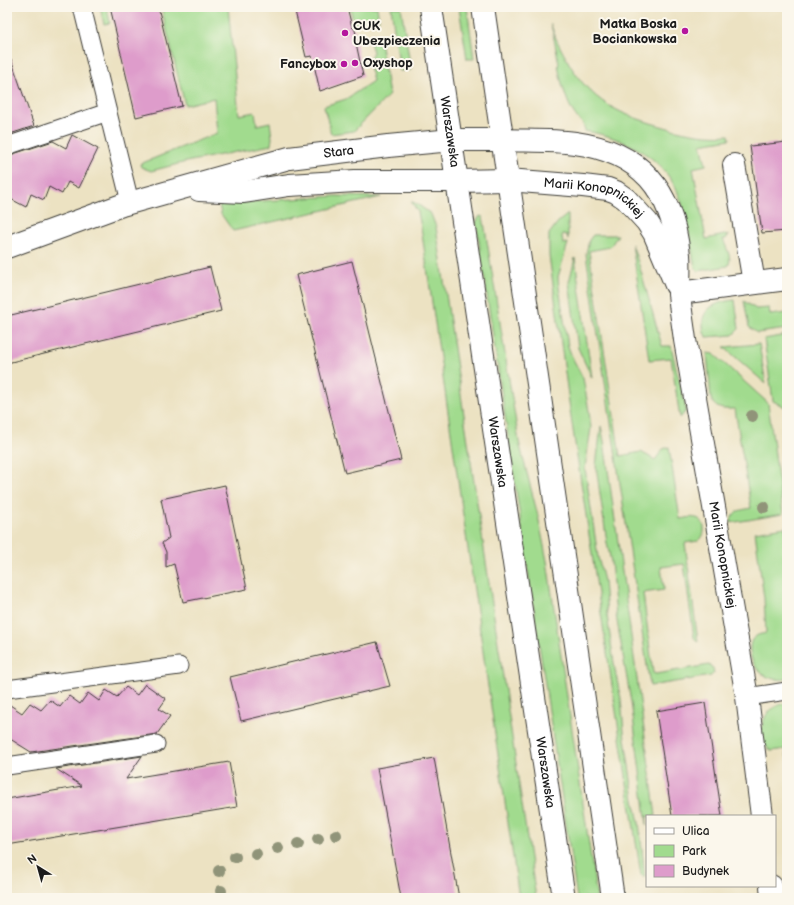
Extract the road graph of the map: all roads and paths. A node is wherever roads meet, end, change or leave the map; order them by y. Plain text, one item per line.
1 (82, 7) edge
2 (431, 7) edge
3 (483, 7) edge
4 (108, 112) junction
5 (452, 140) junction
6 (502, 140) junction
7 (7, 146) edge
8 (734, 165) dead end
9 (508, 180) junction
10 (457, 181) junction
11 (180, 189) junction
12 (130, 202) junction
13 (7, 247) edge
14 (787, 279) edge
15 (754, 284) junction
16 (679, 293) junction
17 (179, 666) dead end
18 (7, 689) edge
19 (787, 691) edge
20 (747, 697) junction
21 (156, 744) dead end
22 (7, 766) edge
23 (762, 815) edge
24 (771, 887) edge
25 (564, 898) edge
26 (613, 898) edge
27 (772, 898) edge

1 - 4 lane
2 - 5 street, Warszawska
3 - 6 street
4 - 7 lane
4 - 12 lane
5 - 6 street, Stara
5 - 10 street, Warszawska
5 - 11 street, Stara
6 - 9 street
6 - 16 street, Marii Konopnickiej
8 - 15 street
9 - 10 street, Marii Konopnickiej
9 - 16 street, Marii Konopnickiej
9 - 26 street
10 - 11 street, Stara
10 - 25 street, Warszawska
11 - 12 street, Stara
12 - 13 street, Stara
14 - 15 street
15 - 16 street
16 - 20 street, Marii Konopnickiej
17 - 18 lane
19 - 20 lane
20 - 23 street, Marii Konopnickiej
21 - 22 lane
24 - 27 street

